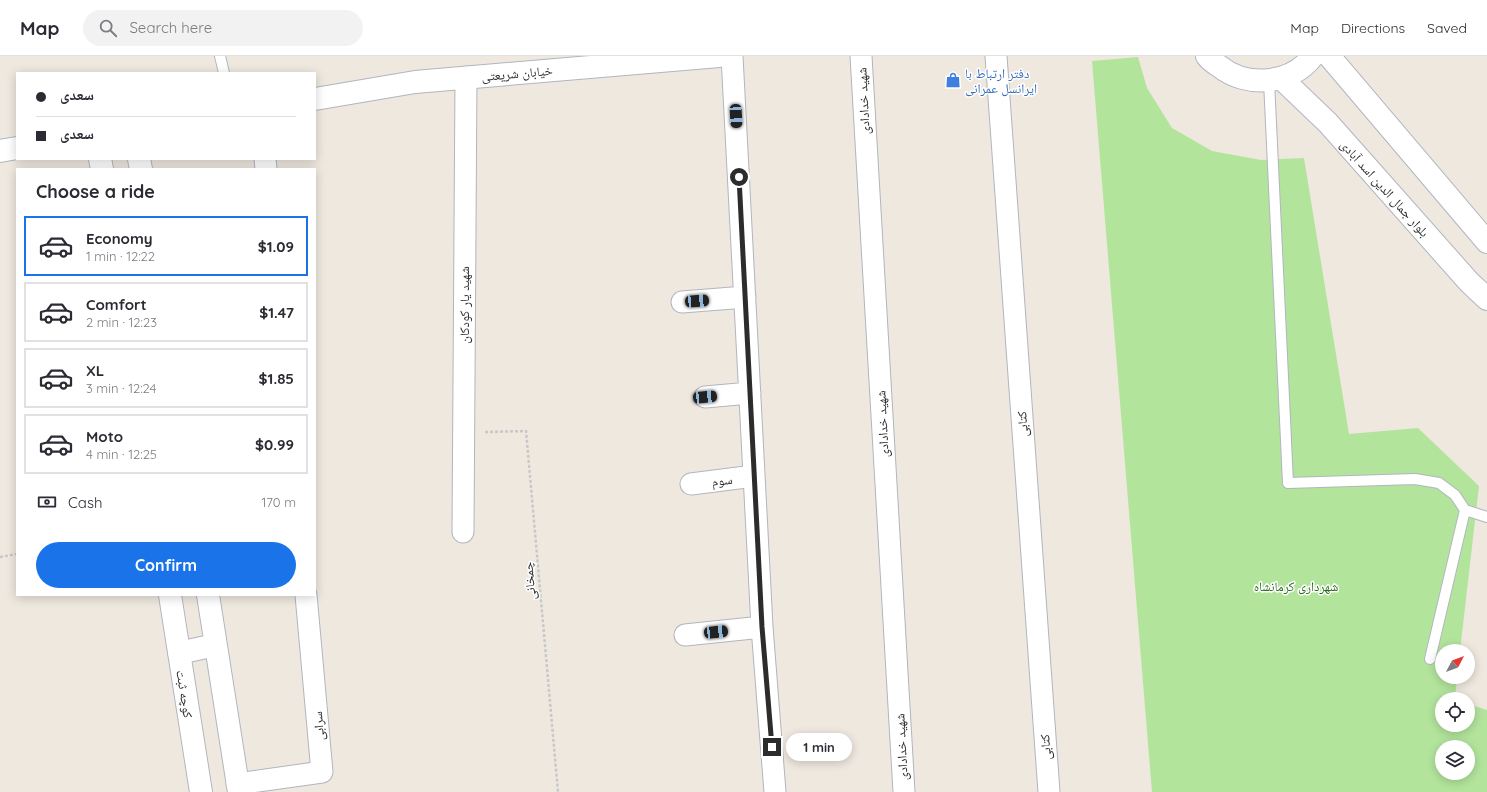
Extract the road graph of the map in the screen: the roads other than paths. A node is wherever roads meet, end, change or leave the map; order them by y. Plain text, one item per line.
1 (220, 56) edge
2 (719, 56) edge
3 (732, 56) edge
4 (860, 56) edge
5 (996, 56) edge
6 (1207, 56) edge
7 (1313, 56) edge
8 (1329, 56) edge
9 (615, 60) edge
10 (224, 72) edge
11 (466, 77) junction
12 (1275, 79) junction
13 (316, 99) edge
14 (16, 148) edge
15 (0, 151) edge
16 (1487, 242) edge
17 (745, 298) junction
18 (1487, 299) edge
19 (682, 302) dead end
20 (750, 393) junction
21 (705, 397) dead end
22 (754, 476) junction
23 (691, 484) dead end
24 (1465, 510) junction
25 (1487, 517) edge
26 (463, 532) dead end
27 (170, 596) edge
28 (208, 596) edge
29 (306, 596) edge
30 (762, 627) junction
31 (685, 635) dead end
32 (215, 645) junction
33 (179, 653) junction
34 (1430, 659) dead end
35 (238, 788) edge
36 (201, 792) edge
37 (776, 792) edge
38 (904, 792) edge
39 (1049, 792) edge

1 - 10 lane
2 - 9 main road, خیابان شریعتی
3 - 17 street
4 - 38 street, شهید خدادادی
5 - 39 street, کتابی
6 - 12 main road
7 - 12 main road
8 - 16 main road
9 - 11 main road, خیابان شریعتی
11 - 13 main road, خیابان شریعتی
11 - 26 street, شهید یار کودکان
12 - 18 main road, بلوار جمال الدین اسد آبادی
12 - 24 lane
14 - 15 main road
17 - 19 street
17 - 20 street
20 - 21 street
20 - 22 street
22 - 23 street, سوم
22 - 30 street
24 - 25 lane
24 - 34 lane
27 - 33 main road, کوچه ثبت
28 - 32 main road
29 - 35 street, سرابی
30 - 31 street
30 - 37 street
32 - 33 main road
32 - 35 main road
33 - 36 main road, کوچه ثبت

